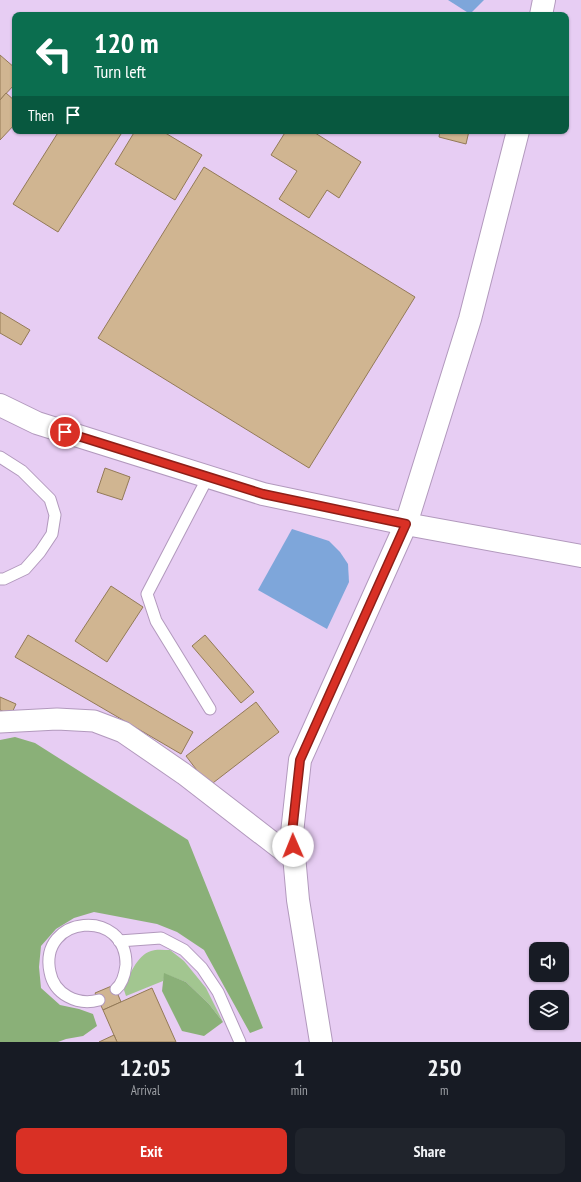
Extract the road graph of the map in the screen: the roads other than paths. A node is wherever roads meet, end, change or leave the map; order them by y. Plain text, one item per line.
1 (544, 0) edge
2 (542, 12) edge
3 (517, 134) edge
4 (0, 405) edge
5 (0, 458) edge
6 (208, 477) junction
7 (406, 524) junction
8 (581, 556) edge
9 (0, 579) edge
10 (210, 710) dead end
11 (0, 722) edge
12 (294, 859) junction
13 (119, 941) junction
14 (116, 989) dead end
15 (99, 1000) dead end
16 (239, 1042) edge
17 (321, 1042) edge

1 - 2 main road
3 - 7 main road
4 - 6 main road
5 - 9 lane
6 - 7 main road
6 - 10 lane
7 - 8 main road
7 - 12 main road
11 - 12 street
12 - 17 main road
13 - 14 lane
13 - 15 lane
13 - 16 lane

